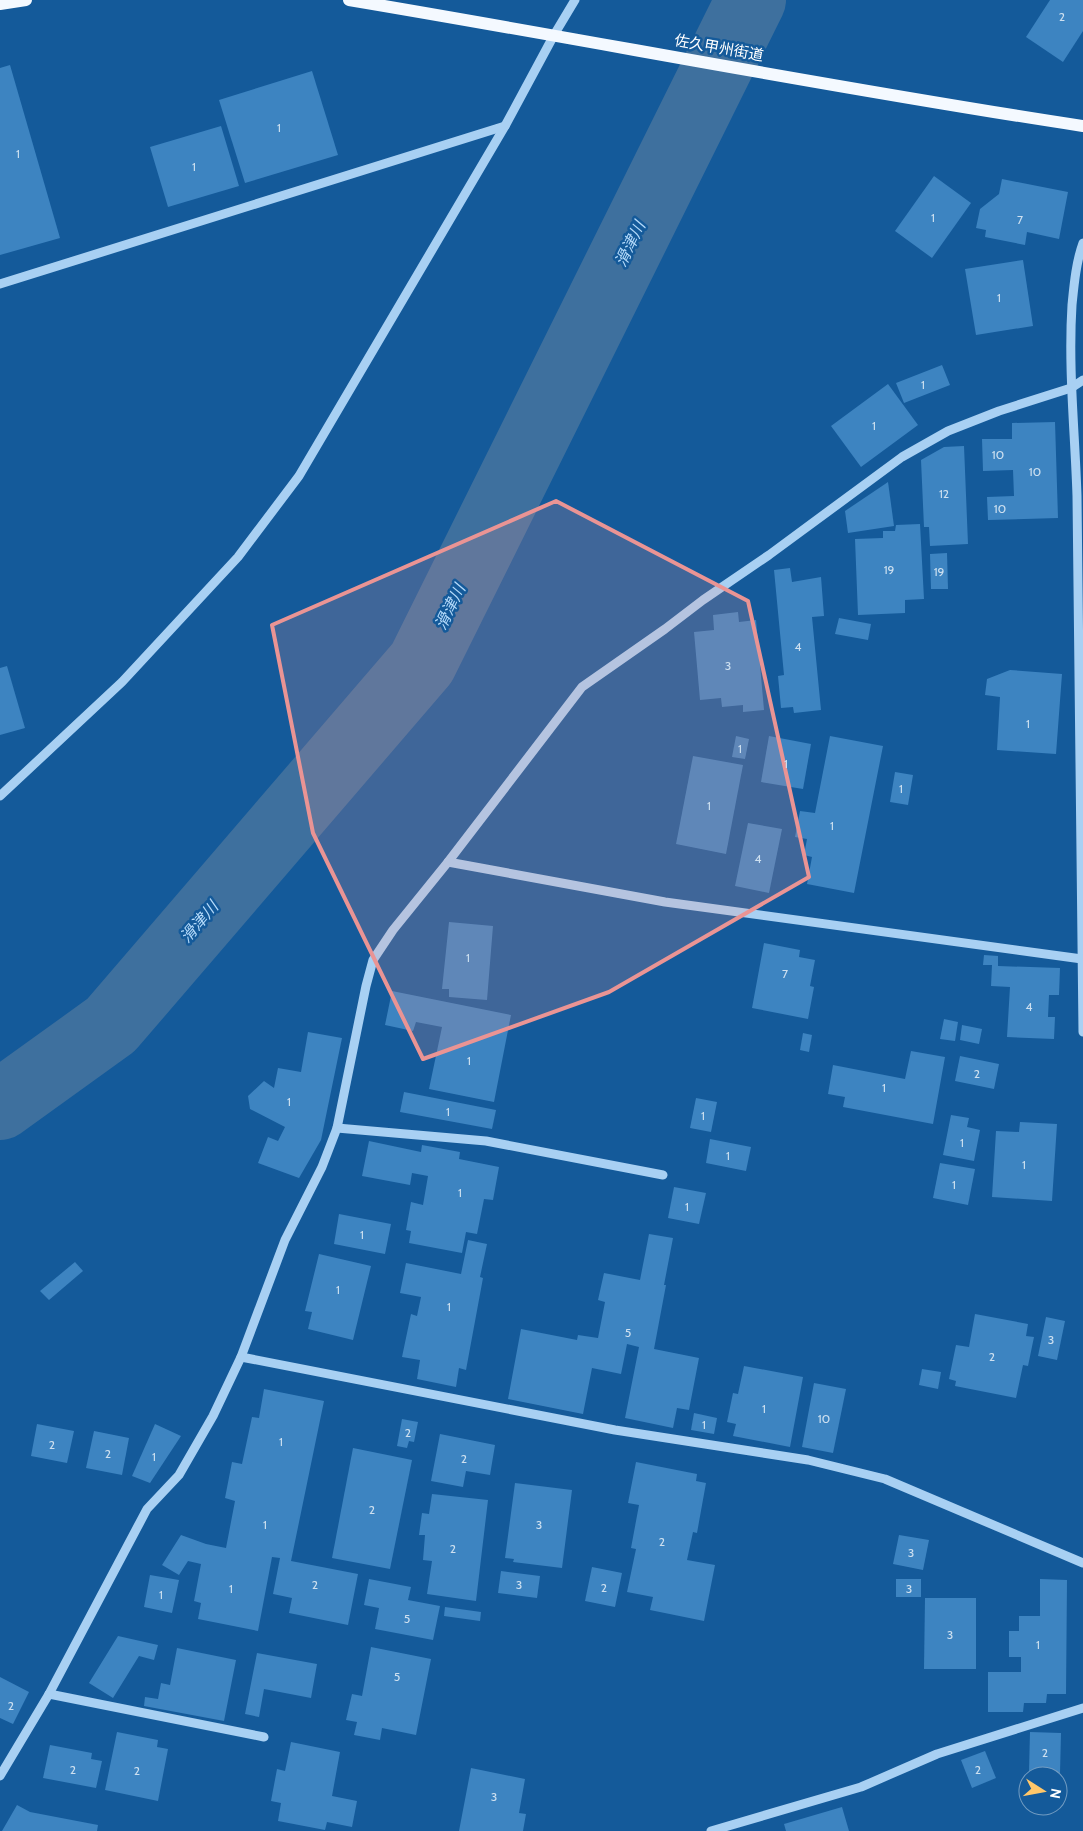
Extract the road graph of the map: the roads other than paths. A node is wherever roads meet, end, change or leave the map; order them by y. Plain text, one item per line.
1 (26, 0) edge
2 (350, 0) edge
3 (575, 0) edge
4 (0, 4) edge
5 (554, 35) junction
6 (505, 126) junction
7 (1083, 126) edge
8 (1083, 243) edge
9 (0, 284) edge
10 (1083, 380) edge
11 (1071, 388) junction
12 (0, 796) edge
13 (448, 862) junction
14 (1082, 959) edge
15 (1083, 1032) edge
16 (337, 1128) junction
17 (663, 1175) dead end
18 (241, 1357) junction
19 (1083, 1562) edge
20 (49, 1694) junction
21 (1083, 1708) edge
22 (264, 1737) dead end
23 (0, 1776) edge
24 (711, 1831) edge

1 - 4 main road
2 - 5 main road, 佐久甲州街道
3 - 5 street
5 - 6 street
5 - 7 main road, 佐久甲州街道
6 - 9 street
6 - 12 street
8 - 11 street
10 - 11 street
11 - 13 street
11 - 14 street
13 - 14 street
13 - 16 street
14 - 15 street
16 - 17 street
16 - 18 street
18 - 19 street
18 - 20 street
20 - 22 street
20 - 23 street
21 - 24 street

